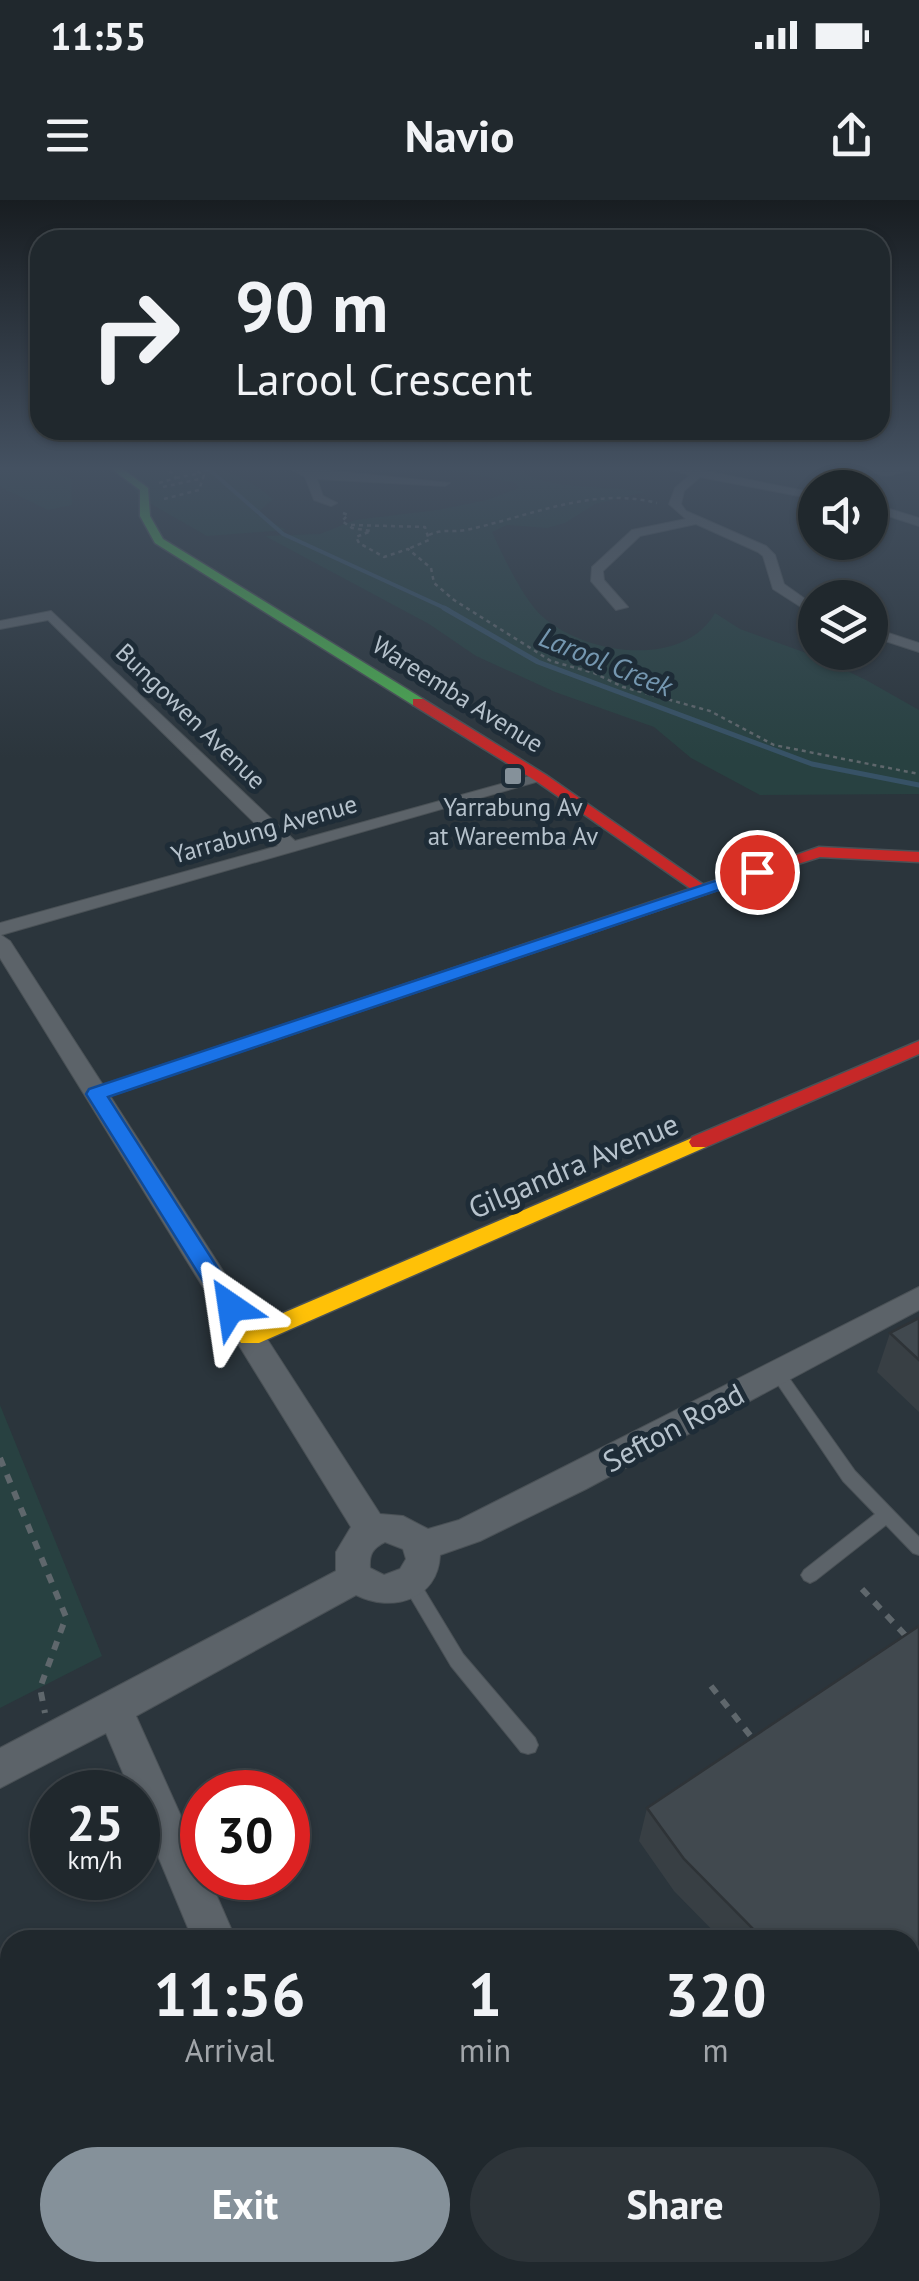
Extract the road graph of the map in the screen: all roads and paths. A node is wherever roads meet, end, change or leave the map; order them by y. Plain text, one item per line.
1 (195, 563) edge
2 (425, 563) edge
3 (604, 563) edge
4 (771, 563) edge
5 (798, 600) edge
6 (621, 607) dead end
7 (0, 625) edge
8 (888, 637) edge
9 (919, 648) edge
10 (919, 774) edge
11 (541, 778) junction
12 (291, 848) junction
13 (919, 857) edge
14 (703, 890) junction
15 (0, 929) edge
16 (0, 941) edge
17 (919, 1047) edge
18 (96, 1094) junction
19 (919, 1297) edge
20 (250, 1338) junction
21 (777, 1372) junction
22 (0, 1458) edge
23 (887, 1515) junction
24 (371, 1530) junction
25 (422, 1546) junction
26 (919, 1548) edge
27 (810, 1575) dead end
28 (356, 1578) junction
29 (411, 1583) junction
30 (862, 1589) dead end
31 (906, 1636) edge
32 (711, 1686) dead end
33 (114, 1708) junction
34 (754, 1739) edge
35 (50, 1743) junction
36 (528, 1745) dead end
37 (0, 1769) edge
38 (212, 1930) edge

1 - 11 street, Wareemba Avenue
2 - 10 path
3 - 6 street
4 - 5 street
7 - 12 street, Bungowen Avenue
8 - 9 street
11 - 12 street, Yarrabung Avenue
11 - 14 street, Wareemba Avenue
12 - 15 street, Yarrabung Avenue
13 - 14 street
14 - 18 street
16 - 18 street
17 - 20 street, Gilgandra Avenue
18 - 20 street
19 - 21 street, Sefton Road
20 - 24 street
21 - 23 lane
21 - 25 street, Sefton Road
22 - 35 path
23 - 26 lane
23 - 27 lane
24 - 25 street
24 - 28 street
25 - 29 street
28 - 29 street
28 - 33 street
29 - 36 lane
30 - 31 path
32 - 34 path
33 - 35 street
33 - 38 street
35 - 37 street

